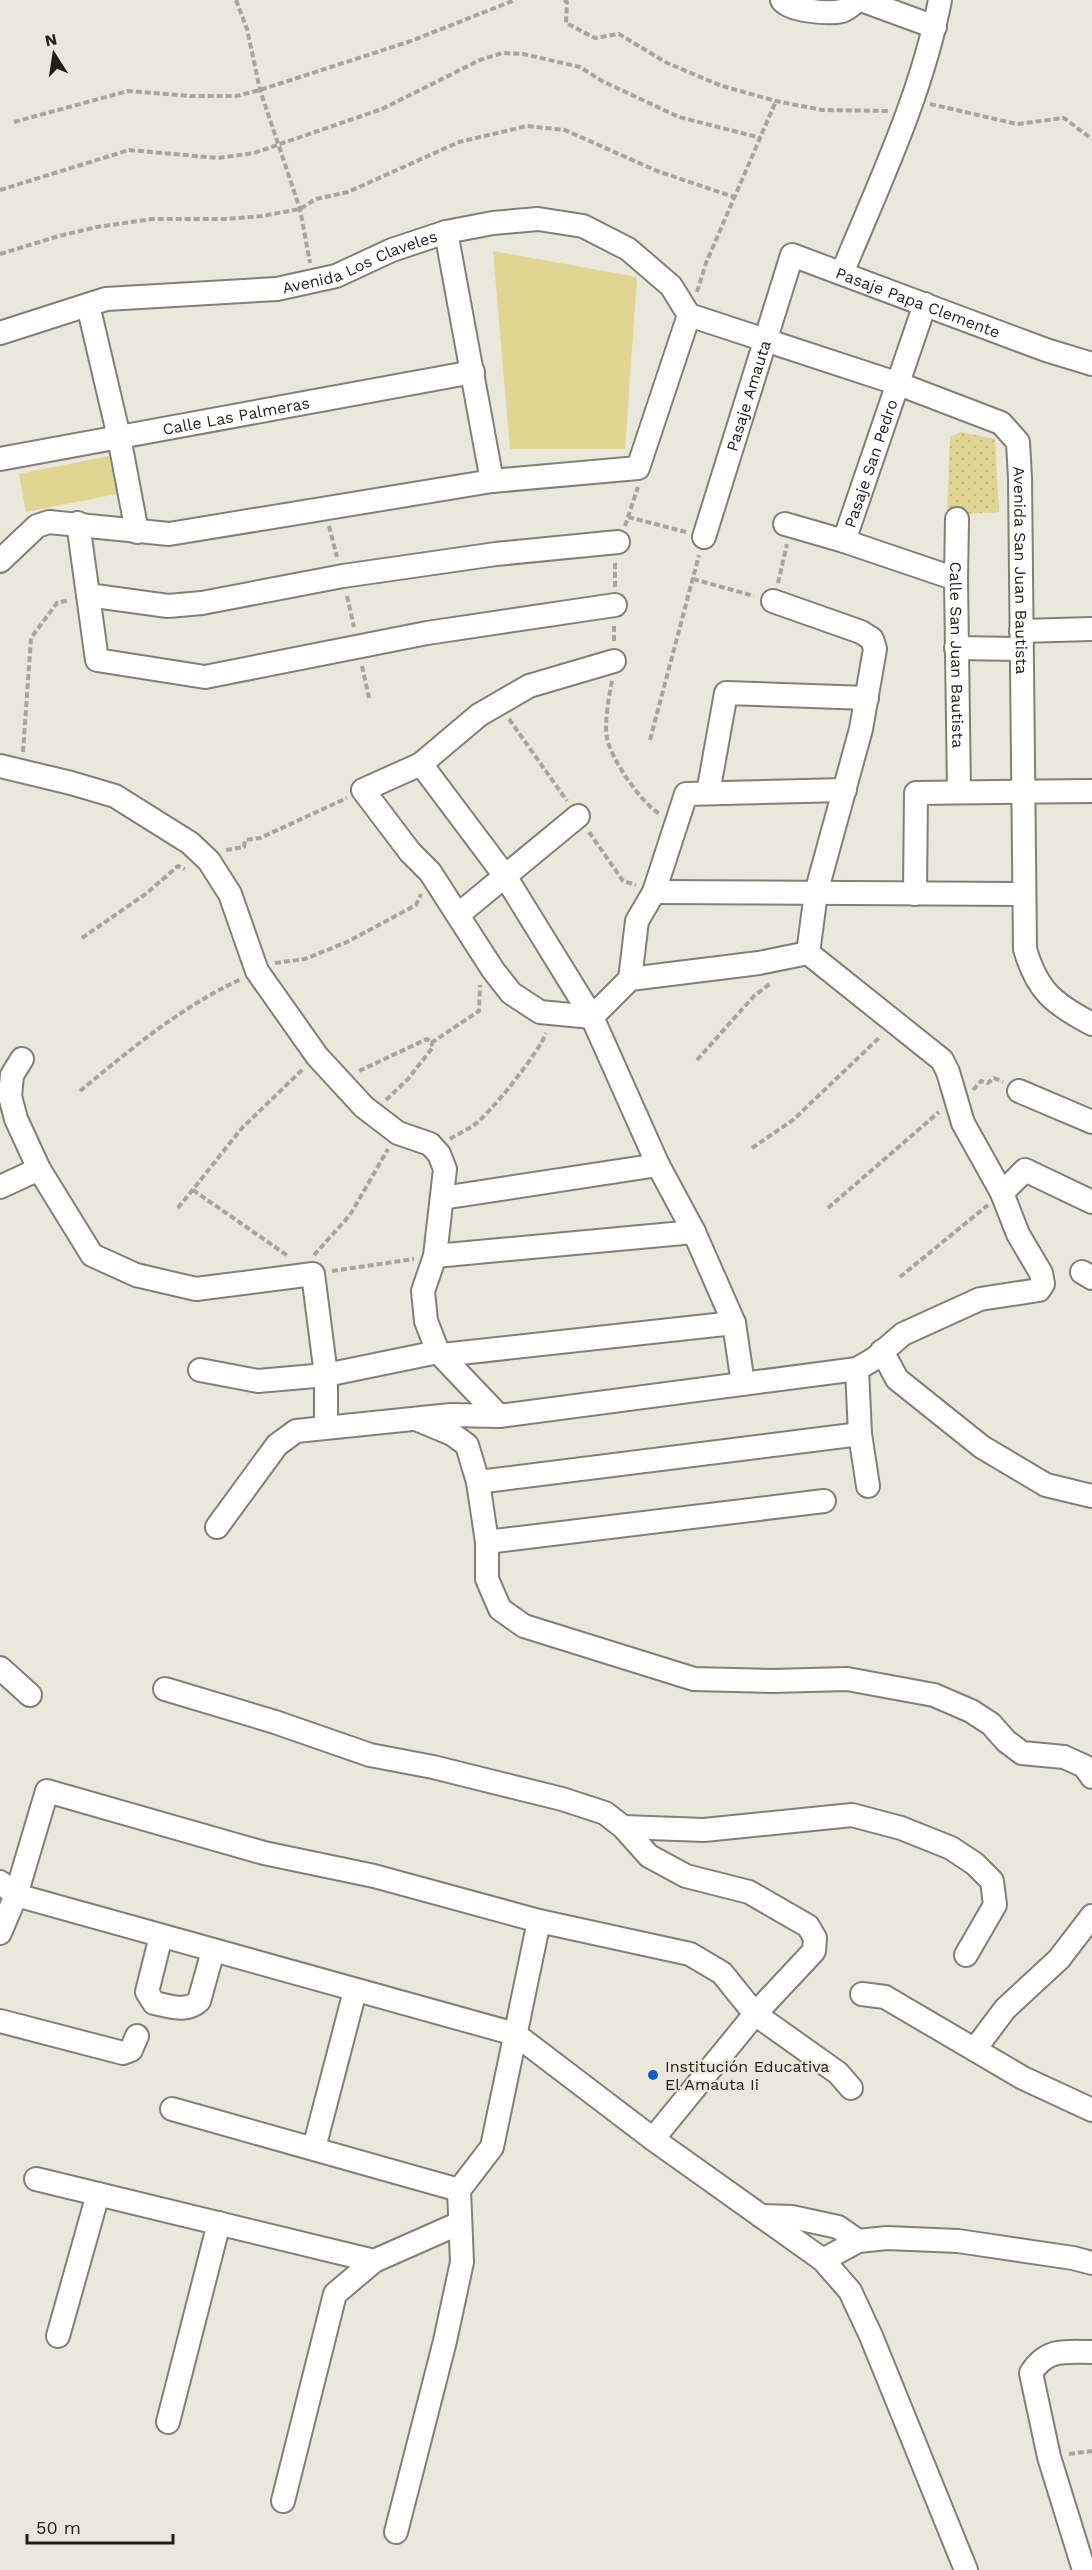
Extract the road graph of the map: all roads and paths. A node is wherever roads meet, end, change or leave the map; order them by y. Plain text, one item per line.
1 (236, 0) edge
2 (515, 0) edge
3 (564, 0) edge
4 (782, 0) edge
5 (860, 0) edge
6 (940, 0) edge
7 (935, 27) junction
8 (260, 90) junction
9 (776, 101) junction
10 (910, 105) junction
11 (14, 122) dead end
12 (761, 138) junction
13 (1092, 138) edge
14 (279, 143) junction
15 (0, 190) edge
16 (734, 197) junction
17 (300, 209) junction
18 (446, 232) junction
19 (0, 254) edge
20 (792, 255) joint
21 (706, 263) dead end
22 (842, 273) junction
23 (314, 281) junction
24 (88, 304) junction
25 (925, 304) junction
26 (689, 315) junction
27 (0, 333) edge
28 (764, 339) junction
29 (1092, 364) edge
30 (473, 372) junction
31 (899, 384) junction
32 (119, 437) junction
33 (0, 459) edge
34 (492, 481) junction
35 (325, 510) junction
36 (628, 517) dead end
37 (957, 519) dead end
38 (78, 523) junction
39 (788, 525) joint
40 (137, 532) junction
41 (704, 537) junction
42 (844, 541) junction
43 (618, 542) dead end
44 (0, 561) edge
45 (343, 576) junction
46 (693, 579) junction
47 (956, 579) junction
48 (88, 595) junction
49 (773, 601) junction
50 (615, 604) dead end
51 (1092, 629) edge
52 (1021, 640) junction
53 (358, 646) junction
54 (956, 648) junction
55 (614, 661) dead end
56 (369, 698) dead end
57 (867, 698) junction
58 (650, 740) dead end
59 (421, 764) junction
60 (7, 768) edge
61 (363, 790) junction
62 (845, 790) junction
63 (1092, 791) edge
64 (959, 792) junction
65 (1024, 792) junction
66 (708, 793) junction
67 (578, 816) dead end
68 (206, 858) junction
69 (430, 872) junction
70 (505, 876) junction
71 (654, 892) junction
72 (816, 893) junction
73 (915, 894) junction
74 (1023, 894) junction
75 (459, 914) junction
76 (82, 938) dead end
77 (808, 953) junction
78 (490, 965) junction
79 (257, 971) junction
80 (630, 980) junction
81 (772, 982) dead end
82 (553, 1014) junction
83 (592, 1017) junction
84 (894, 1023) junction
85 (1092, 1024) edge
86 (431, 1043) junction
87 (317, 1056) junction
88 (22, 1059) dead end
89 (697, 1060) dead end
90 (340, 1081) junction
91 (80, 1091) dead end
92 (1019, 1091) joint
93 (955, 1098) junction
94 (372, 1113) junction
95 (1092, 1122) edge
96 (398, 1132) junction
97 (752, 1148) dead end
98 (439, 1154) junction
99 (658, 1165) junction
100 (39, 1169) junction
101 (0, 1188) edge
102 (193, 1190) junction
103 (1002, 1193) junction
104 (442, 1198) junction
105 (1092, 1202) edge
106 (828, 1208) dead end
107 (178, 1209) dead end
108 (694, 1232) junction
109 (435, 1256) junction
110 (308, 1270) junction
111 (900, 1277) dead end
112 (734, 1323) junction
113 (882, 1351) junction
114 (440, 1354) junction
115 (857, 1369) junction
116 (200, 1370) dead end
117 (326, 1375) junction
118 (743, 1384) junction
119 (499, 1416) junction
120 (414, 1419) junction
121 (326, 1427) junction
122 (860, 1434) junction
123 (478, 1482) junction
124 (868, 1486) dead end
125 (1092, 1496) edge
126 (825, 1501) dead end
127 (217, 1527) dead end
128 (487, 1542) junction
129 (0, 1668) edge
130 (165, 1689) dead end
131 (30, 1695) dead end
132 (1092, 1777) edge
133 (623, 1827) junction
134 (8, 1888) edge
135 (1092, 1916) edge
136 (539, 1921) junction
137 (1, 1926) edge
138 (161, 1936) junction
139 (213, 1951) junction
140 (966, 1955) dead end
141 (355, 1991) junction
142 (861, 1994) dead end
143 (755, 2014) junction
144 (0, 2022) edge
145 (515, 2034) junction
146 (137, 2036) dead end
147 (975, 2049) junction
148 (851, 2088) dead end
149 (172, 2109) dead end
150 (1092, 2110) edge
151 (653, 2139) junction
152 (314, 2148) junction
153 (36, 2179) dead end
154 (459, 2190) junction
155 (98, 2194) junction
156 (761, 2216) junction
157 (219, 2223) junction
158 (460, 2223) junction
159 (858, 2241) junction
160 (823, 2260) junction
161 (374, 2261) junction
162 (1092, 2263) edge
163 (58, 2336) dead end
164 (1092, 2352) edge
165 (168, 2422) dead end
166 (283, 2501) dead end
167 (396, 2532) dead end
168 (966, 2570) edge
169 (1084, 2570) edge

1 - 8 path
2 - 8 path
3 - 9 path
4 - 5 street
5 - 7 street
6 - 7 street
7 - 10 street
8 - 11 path
8 - 14 path
9 - 10 path
9 - 12 path
10 - 13 path
10 - 22 street
12 - 14 path
12 - 16 path
14 - 15 path
14 - 17 path
16 - 17 path
16 - 21 path
17 - 19 path
17 - 23 path
18 - 23 street, Avenida Los Claveles
18 - 26 street, Avenida Los Claveles
18 - 30 street
20 - 22 street, Pasaje Papa Clemente
20 - 28 street, Pasaje Amauta
22 - 25 street, Pasaje Papa Clemente
23 - 24 street, Avenida Los Claveles
24 - 27 street, Avenida Los Claveles
24 - 32 street
25 - 29 street, Pasaje Papa Clemente
25 - 31 street, Pasaje San Pedro
26 - 28 street, Avenida San Juan Bautista
26 - 34 street
28 - 31 street, Avenida San Juan Bautista
28 - 41 street, Pasaje Amauta
30 - 32 street, Calle Las Palmeras
30 - 34 street
31 - 42 street, Pasaje San Pedro
31 - 52 street, Avenida San Juan Bautista
32 - 33 street, Calle Las Palmeras
32 - 40 street
34 - 35 street
35 - 40 street
35 - 45 path
36 - 41 path
37 - 47 street, Calle San Juan Bautista
38 - 40 street
38 - 44 street
38 - 48 street
39 - 42 street
39 - 49 path
41 - 46 path
42 - 47 street
43 - 45 street
45 - 48 street
45 - 53 path
46 - 49 path
46 - 58 path
47 - 54 street, Calle San Juan Bautista
48 - 53 street
48 - 60 path
49 - 57 street
50 - 53 street
51 - 52 street
52 - 54 street
52 - 65 street, Avenida San Juan Bautista
53 - 56 path
54 - 64 street, Calle San Juan Bautista
55 - 59 street
57 - 62 street
57 - 66 street
59 - 61 street
59 - 70 street
60 - 68 street
61 - 68 path
61 - 69 street
62 - 66 street
62 - 72 street
63 - 65 street
64 - 65 street
64 - 73 street
65 - 74 street, Avenida San Juan Bautista
66 - 71 street
67 - 70 street
68 - 76 path
68 - 79 street
69 - 75 street
69 - 79 path
70 - 75 street
70 - 83 street
71 - 72 street
71 - 80 street
72 - 73 street
72 - 77 street
73 - 74 street
74 - 85 street, Avenida San Juan Bautista
75 - 78 street
77 - 80 street
77 - 84 street
78 - 82 street
78 - 86 path
79 - 87 street
79 - 91 path
80 - 83 street
81 - 89 path
82 - 83 street
82 - 98 path
83 - 99 street
84 - 93 street
84 - 97 path
86 - 90 path
86 - 94 path
87 - 90 street
87 - 102 path
88 - 100 street
90 - 94 street
92 - 93 path
92 - 95 street
93 - 103 street
93 - 106 path
94 - 96 street
96 - 98 street
96 - 110 path
98 - 104 street
99 - 104 street
99 - 108 street
100 - 101 street
100 - 110 street
102 - 107 path
102 - 110 path
103 - 105 street
103 - 111 path
103 - 113 street
104 - 109 street
108 - 109 street
108 - 112 street
109 - 110 path
109 - 114 street
110 - 117 street
112 - 114 street
112 - 118 street
113 - 115 street
113 - 125 street
114 - 117 street
114 - 119 street
115 - 118 street
115 - 122 street
116 - 117 street
117 - 121 street
118 - 119 street
119 - 120 street
120 - 121 street
120 - 123 street
121 - 127 street
122 - 123 street
122 - 124 street
123 - 128 street
126 - 128 street
128 - 132 street
129 - 131 street
130 - 133 street
133 - 140 street
133 - 143 street
134 - 136 street
134 - 137 street
134 - 138 street
135 - 147 street
136 - 143 street
136 - 145 street
138 - 139 street
138 - 139 street
139 - 141 street
141 - 145 street
141 - 152 street
142 - 147 street
143 - 148 street
143 - 151 street
144 - 146 street
145 - 151 street
145 - 154 street
147 - 150 street
149 - 152 street
151 - 156 street
152 - 154 street
153 - 155 street
154 - 158 street
155 - 157 street
155 - 163 street
156 - 159 street
156 - 160 street
157 - 161 street
157 - 165 street
158 - 161 street
158 - 167 street
159 - 160 street
159 - 162 street
160 - 168 street
161 - 166 street
164 - 169 street

